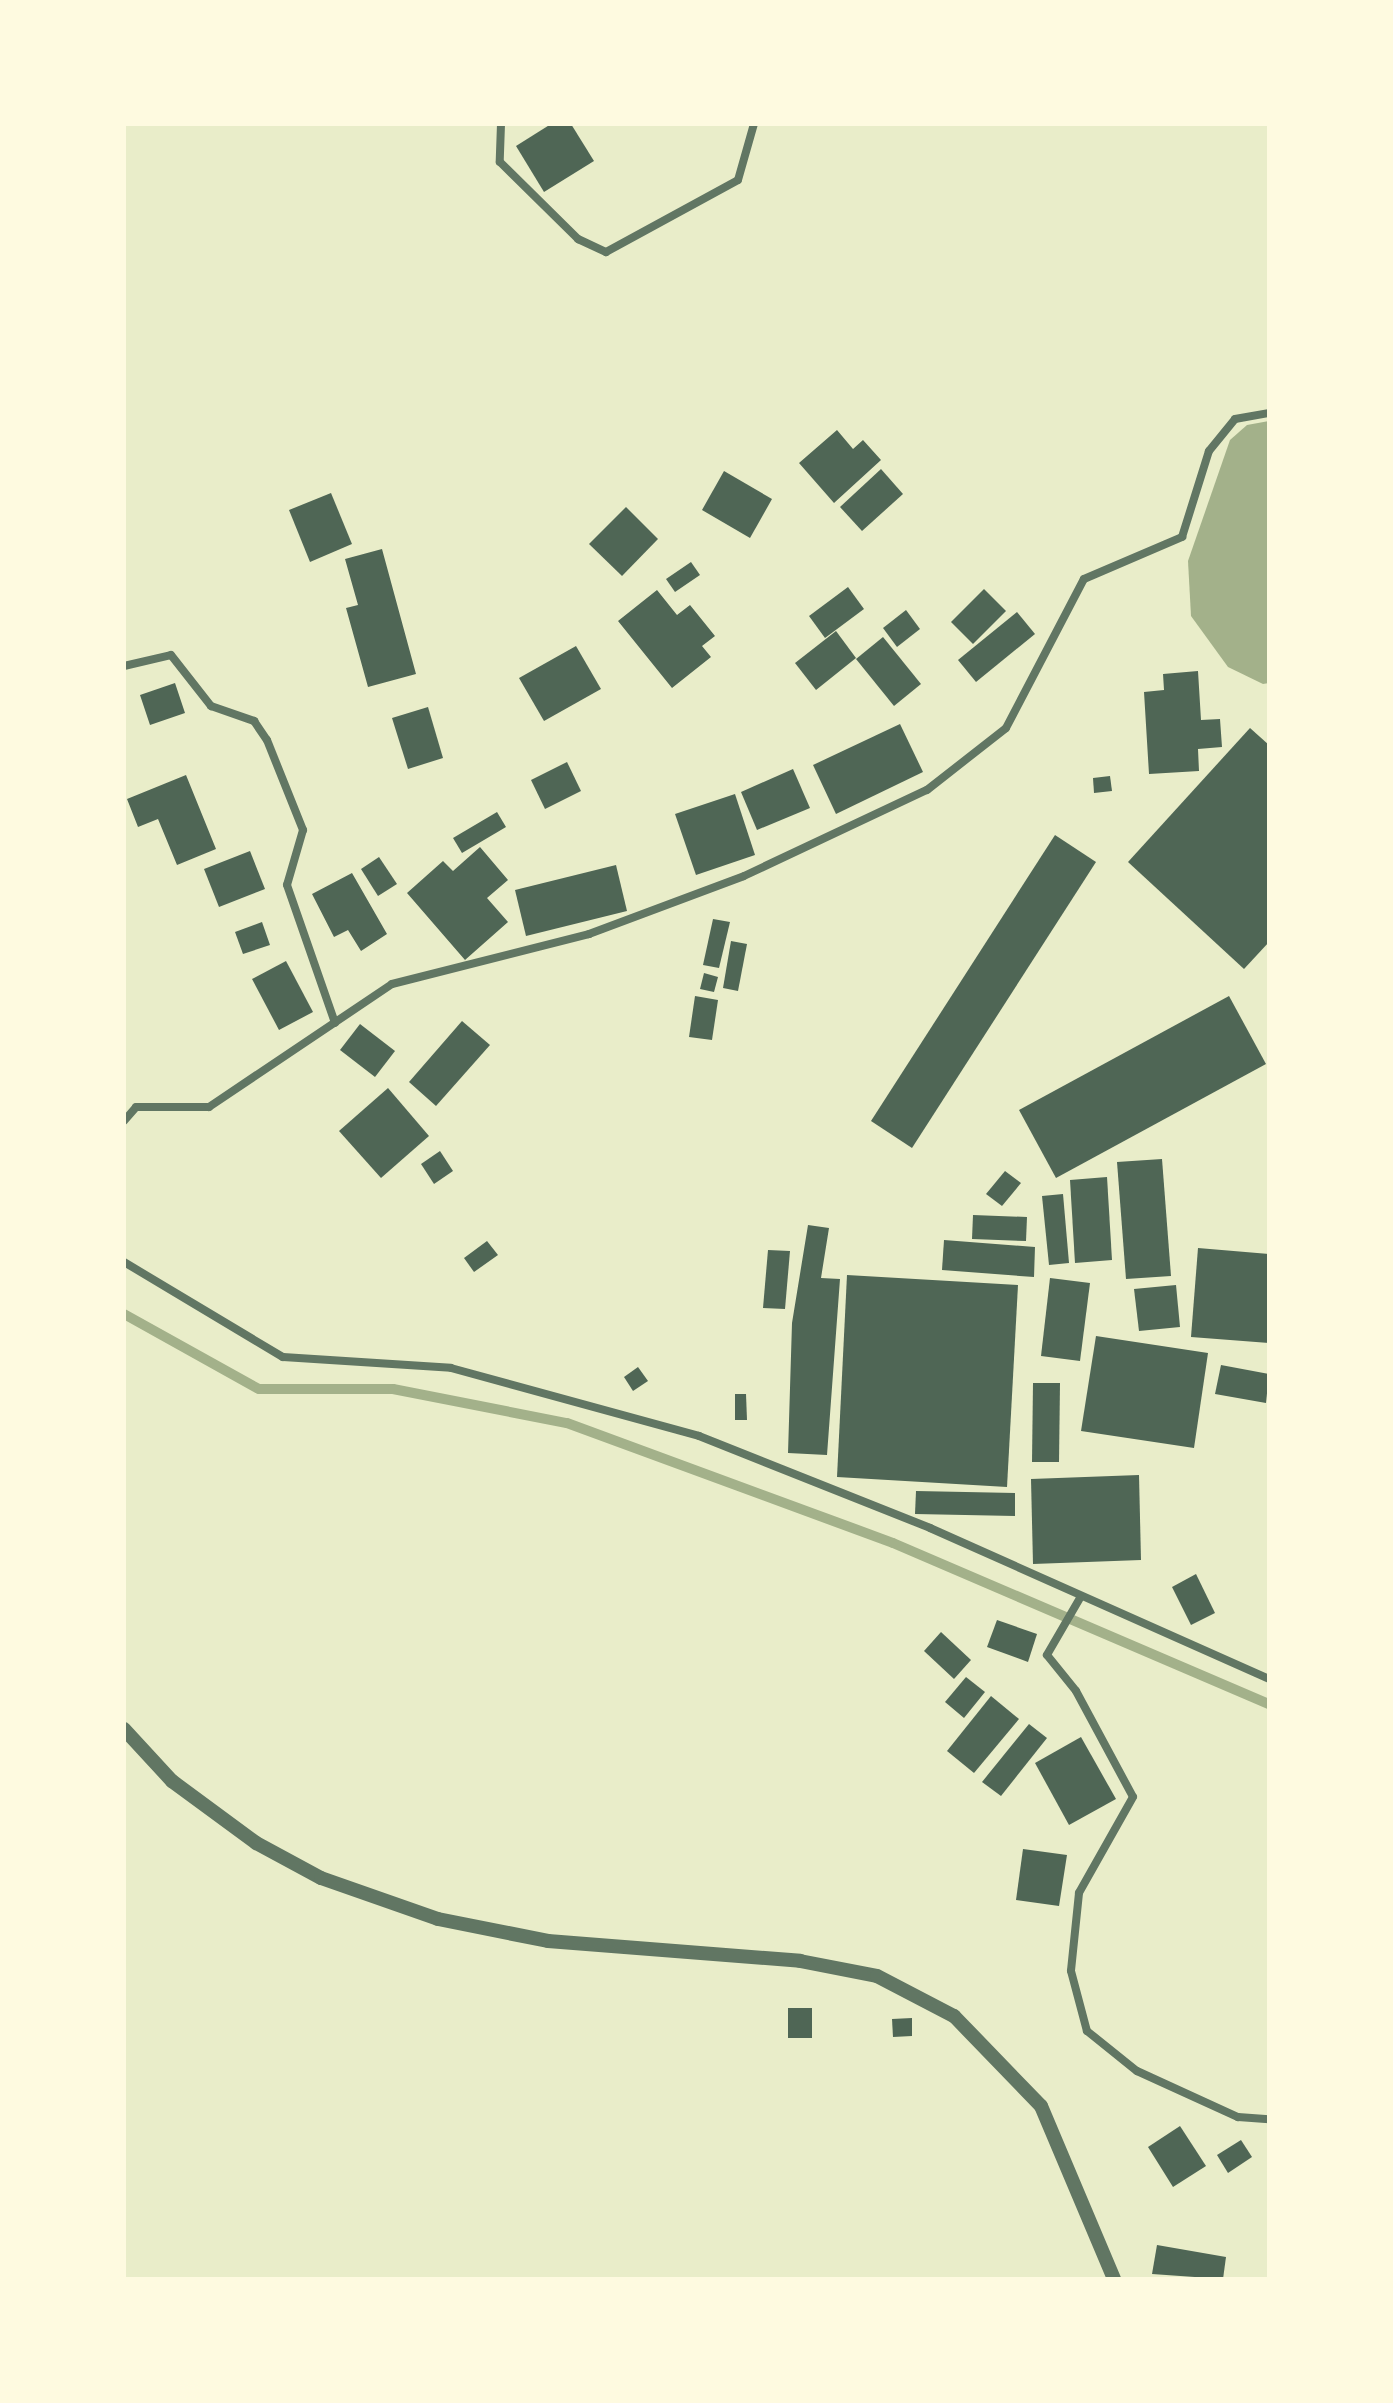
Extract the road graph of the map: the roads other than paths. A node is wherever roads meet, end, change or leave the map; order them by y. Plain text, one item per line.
1 (501, 124) edge
2 (754, 124) edge
3 (1269, 413) edge
4 (124, 666) edge
5 (335, 1023) junction
6 (124, 1121) edge
7 (124, 1262) edge
8 (1080, 1598) junction
9 (1269, 1679) edge
10 (124, 1729) edge
11 (1269, 2119) edge
12 (1114, 2279) edge

1 - 2 street
3 - 5 street
4 - 5 street
5 - 6 street
7 - 8 street
8 - 9 street
8 - 11 street
10 - 12 street

